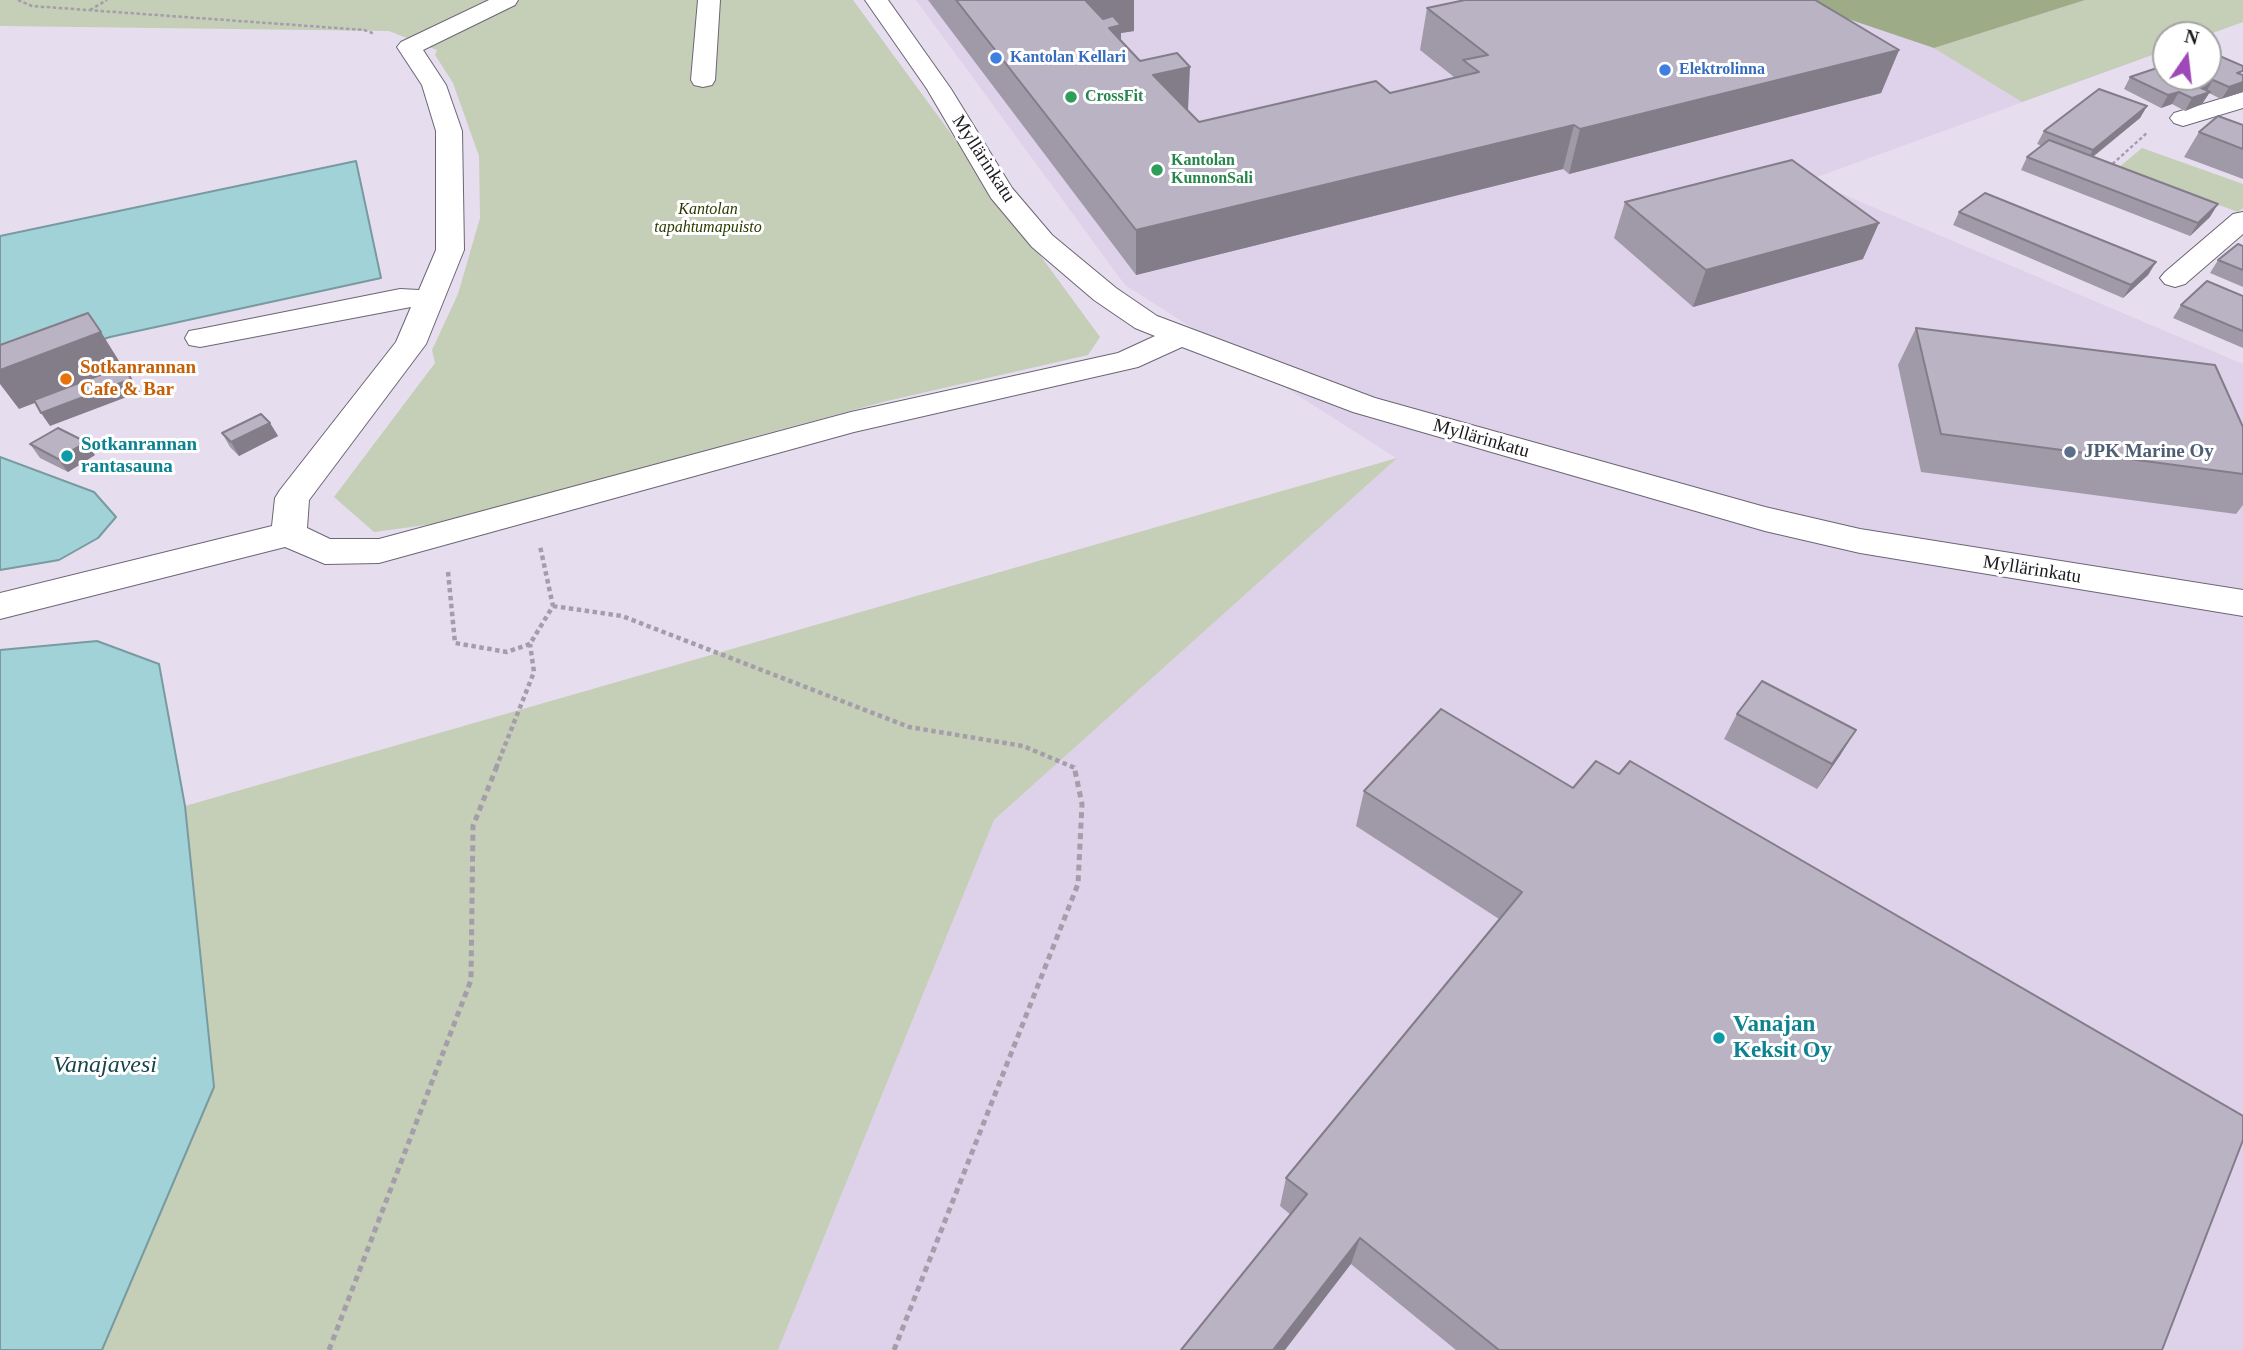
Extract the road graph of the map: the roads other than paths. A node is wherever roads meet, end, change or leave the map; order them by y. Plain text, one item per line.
1 (507, 0) edge
2 (709, 0) edge
3 (876, 0) edge
4 (704, 80) dead end
5 (2243, 100) edge
6 (2183, 118) dead end
7 (2243, 220) edge
8 (2175, 278) dead end
9 (432, 299) junction
10 (1180, 336) junction
11 (200, 338) dead end
12 (289, 534) junction
13 (2243, 603) edge
14 (0, 606) edge

1 - 9 street
2 - 4 street
3 - 10 street, Myllärinkatu
5 - 6 street
7 - 8 street
9 - 11 street
9 - 12 street
10 - 12 street
10 - 13 street, Myllärinkatu
12 - 14 street

